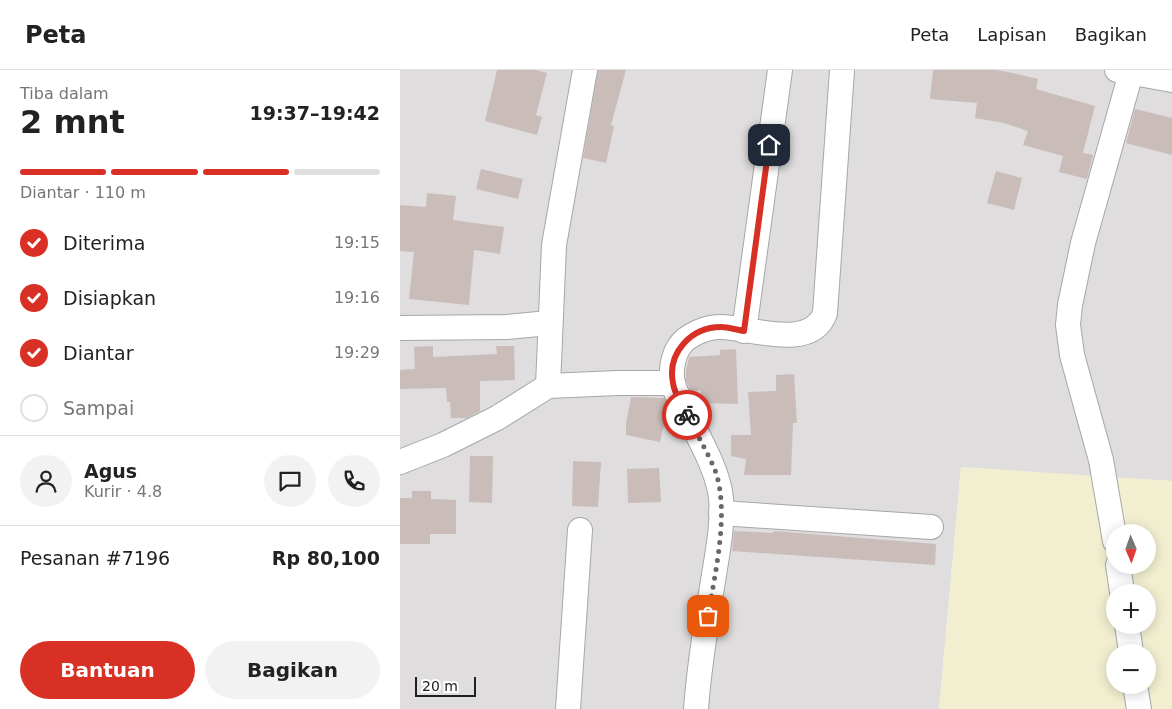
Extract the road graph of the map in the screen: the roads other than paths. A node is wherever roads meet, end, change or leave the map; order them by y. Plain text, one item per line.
1 (585, 70) edge
2 (780, 70) edge
3 (842, 70) edge
4 (1123, 72) edge
5 (1172, 80) edge
6 (549, 323) junction
7 (400, 328) edge
8 (744, 331) junction
9 (673, 384) junction
10 (548, 386) junction
11 (400, 462) edge
12 (720, 513) junction
13 (1112, 524) edge
14 (931, 527) dead end
15 (580, 530) dead end
16 (1136, 694) edge
17 (568, 709) edge
18 (696, 709) edge
19 (1139, 709) edge

1 - 6 street
2 - 8 street
3 - 8 street
4 - 5 street
4 - 13 street
6 - 7 street
6 - 10 street
8 - 9 street
9 - 10 street
9 - 12 street
10 - 11 street
12 - 14 street
12 - 18 street
15 - 17 street
16 - 19 street

